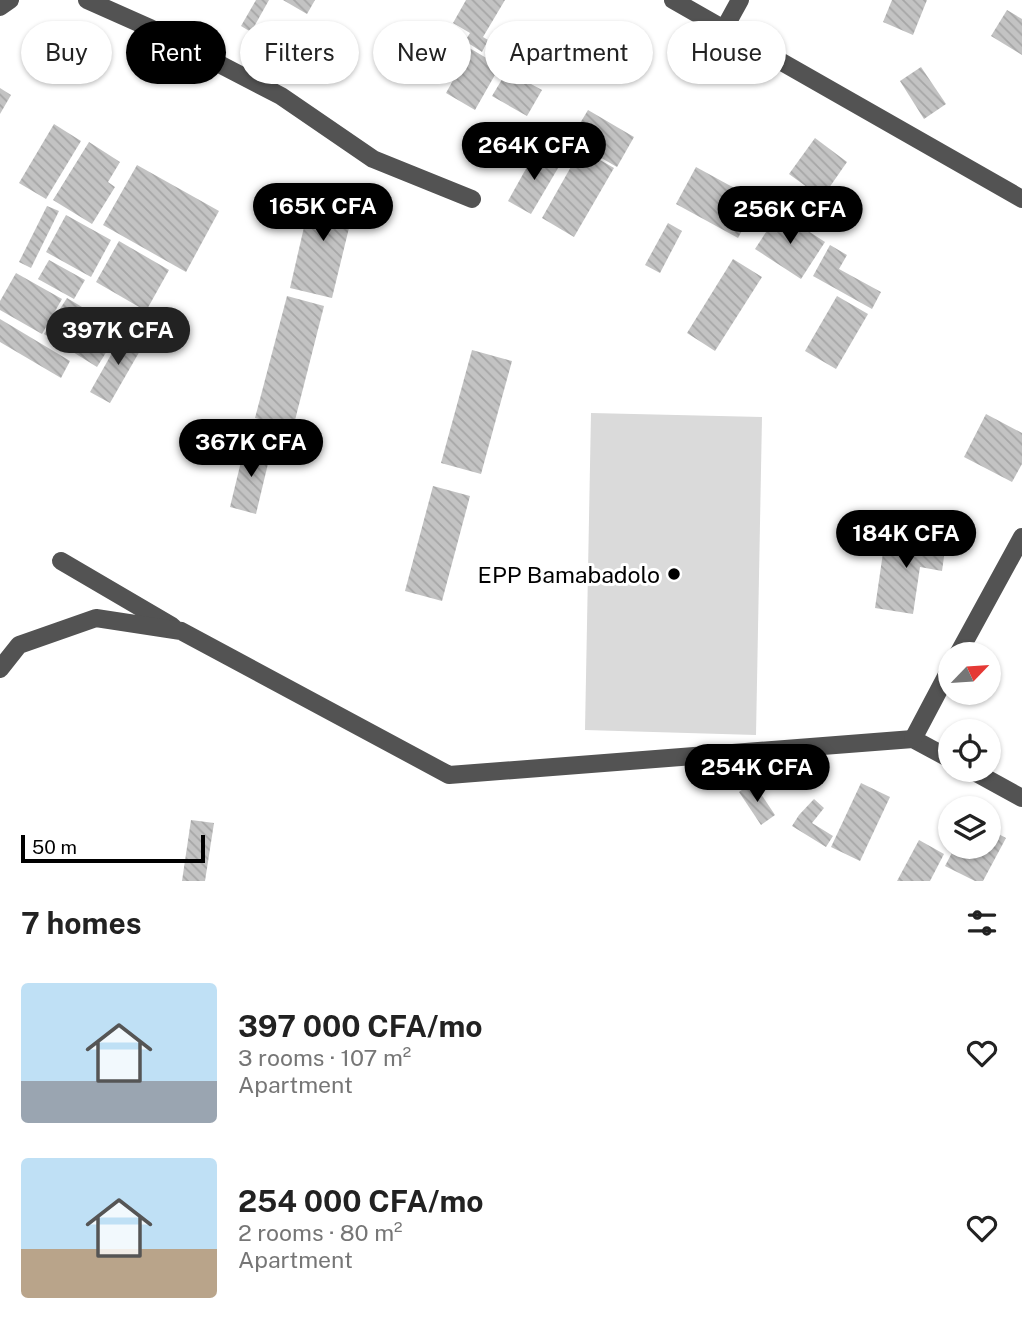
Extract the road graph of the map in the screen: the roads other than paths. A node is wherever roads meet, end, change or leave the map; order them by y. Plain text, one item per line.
1 (10, 0) edge
2 (87, 0) edge
3 (673, 0) edge
4 (740, 0) edge
5 (0, 7) edge
6 (710, 21) edge
7 (728, 21) edge
8 (786, 65) edge
9 (472, 199) dead end
10 (1022, 200) edge
11 (1022, 537) edge
12 (61, 561) dead end
13 (181, 631) junction
14 (965, 642) edge
15 (0, 669) edge
16 (938, 692) edge
17 (913, 739) junction
18 (938, 753) edge
19 (993, 782) edge
20 (1022, 798) edge

1 - 5 street
2 - 9 street
3 - 6 street
4 - 7 street
8 - 10 street
11 - 14 street
12 - 13 street
13 - 15 street
13 - 17 street
16 - 17 street
17 - 18 street
19 - 20 street

